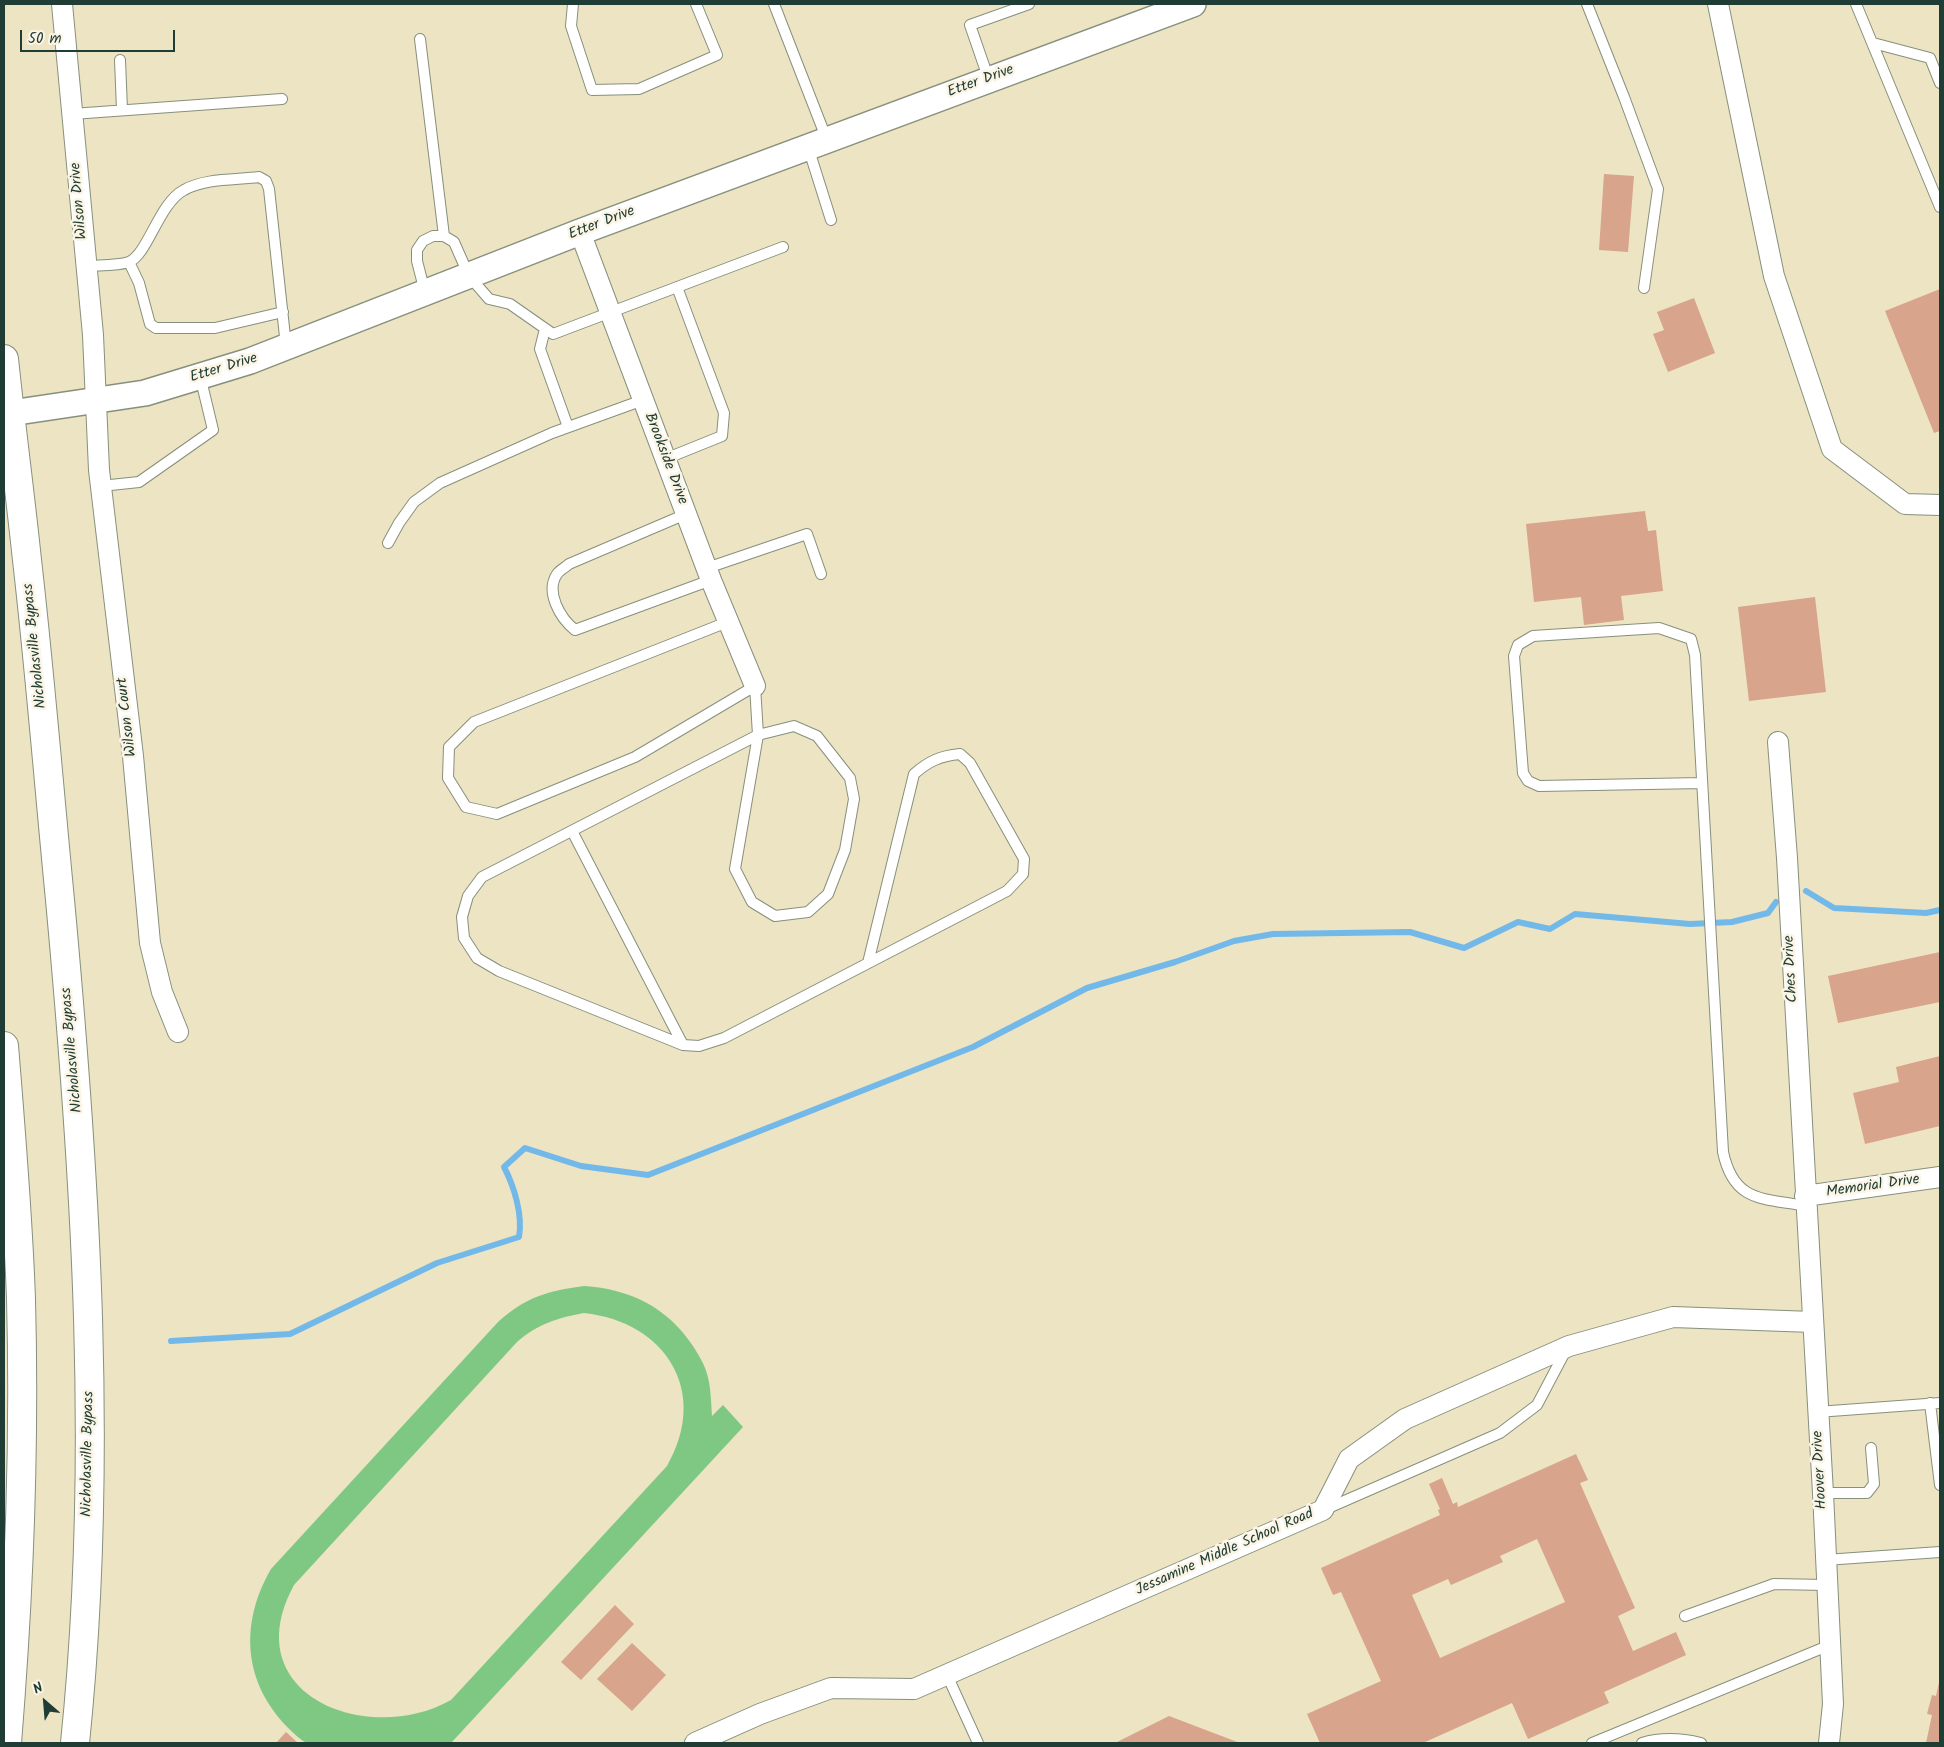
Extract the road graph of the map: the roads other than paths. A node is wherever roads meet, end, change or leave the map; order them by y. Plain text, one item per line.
1 (62, 4) edge
2 (573, 4) edge
3 (696, 4) edge
4 (774, 4) edge
5 (1029, 4) edge
6 (1193, 4) edge
7 (1586, 4) edge
8 (1718, 4) edge
9 (1856, 4) edge
10 (1167, 8) edge
11 (420, 39) dead end
12 (1872, 43) junction
13 (120, 60) dead end
14 (988, 80) junction
15 (1940, 82) edge
16 (282, 99) dead end
17 (122, 110) junction
18 (72, 114) junction
19 (817, 143) junction
20 (1940, 207) edge
21 (831, 220) dead end
22 (580, 232) junction
23 (444, 236) junction
24 (783, 248) dead end
25 (129, 262) junction
26 (87, 266) junction
27 (469, 276) junction
28 (677, 287) junction
29 (1644, 288) dead end
30 (425, 292) junction
31 (283, 312) junction
32 (609, 312) junction
33 (545, 329) junction
34 (286, 347) junction
35 (4, 359) edge
36 (200, 376) junction
37 (97, 399) junction
38 (642, 400) junction
39 (6, 414) edge
40 (568, 427) junction
41 (665, 460) junction
42 (101, 486) junction
43 (1940, 505) edge
44 (686, 514) junction
45 (388, 543) dead end
46 (709, 574) junction
47 (822, 574) dead end
48 (730, 621) junction
49 (755, 686) junction
50 (758, 735) junction
51 (1778, 742) dead end
52 (1702, 783) junction
53 (572, 831) junction
54 (868, 963) junction
55 (178, 1032) dead end
56 (682, 1045) junction
57 (4, 1046) edge
58 (12, 1146) junction
59 (1940, 1177) edge
60 (1806, 1201) junction
61 (1813, 1322) junction
62 (1569, 1346) junction
63 (4, 1352) edge
64 (1935, 1403) edge
65 (1817, 1412) junction
66 (1871, 1448) dead end
67 (1940, 1485) edge
68 (1823, 1493) junction
69 (1323, 1510) junction
70 (1940, 1552) edge
71 (1825, 1560) junction
72 (1826, 1585) junction
73 (1685, 1616) dead end
74 (1830, 1645) junction
75 (947, 1675) junction
76 (7, 1743) edge
77 (75, 1743) edge
78 (695, 1743) edge
79 (978, 1743) edge
80 (1592, 1743) edge
81 (1642, 1743) edge
82 (1701, 1743) edge
83 (1829, 1743) edge

1 - 18 street, Wilson Drive
2 - 3 lane
4 - 19 lane
5 - 14 lane
6 - 10 street, Etter Drive
7 - 29 lane
8 - 43 street
9 - 12 lane
10 - 14 street, Etter Drive
11 - 23 lane
12 - 15 lane
12 - 20 lane
13 - 17 lane
14 - 19 street, Etter Drive
16 - 17 lane
17 - 18 lane
18 - 26 street, Wilson Drive
19 - 21 lane
19 - 22 street, Etter Drive
22 - 27 street, Etter Drive
22 - 32 street, Brookside Drive
23 - 27 lane
23 - 30 lane
24 - 28 lane
25 - 26 lane
25 - 31 lane
25 - 31 lane
26 - 37 street, Wilson Drive
27 - 30 street, Etter Drive
27 - 33 lane
28 - 32 lane
28 - 41 lane
30 - 34 street, Etter Drive
31 - 34 lane
32 - 33 lane
32 - 38 street, Brookside Drive
33 - 40 lane
34 - 36 street, Etter Drive
35 - 39 highway, Nicholasville Bypass
36 - 37 street, Etter Drive
36 - 42 lane
37 - 39 street, Etter Drive
37 - 42 street, Wilson Court
38 - 40 lane
38 - 41 street, Brookside Drive
39 - 77 highway, Nicholasville Bypass
40 - 45 lane
41 - 44 street, Brookside Drive
42 - 55 street, Wilson Court
44 - 46 street, Brookside Drive
44 - 46 lane
46 - 47 lane
46 - 48 street, Brookside Drive
48 - 49 street, Brookside Drive
48 - 49 lane
49 - 50 lane
50 - 50 lane
50 - 53 lane
51 - 60 street, Ches Drive
52 - 52 lane
52 - 60 lane
53 - 56 lane
53 - 56 lane
54 - 54 lane
54 - 56 lane
57 - 58 highway
58 - 63 highway
58 - 76 highway
59 - 60 street, Memorial Drive
60 - 61 street, Hoover Drive
61 - 62 street, Jessamine Middle School Road
61 - 65 street, Hoover Drive
62 - 69 street, Jessamine Middle School Road
62 - 69 lane
64 - 65 lane
64 - 67 lane
65 - 68 street, Hoover Drive
66 - 68 lane
68 - 71 street, Hoover Drive
69 - 75 street, Jessamine Middle School Road
70 - 71 lane
71 - 72 street, Hoover Drive
72 - 73 lane
72 - 74 street, Hoover Drive
74 - 80 lane
74 - 83 street, Hoover Drive
75 - 78 street, Jessamine Middle School Road
75 - 79 lane
81 - 82 lane

